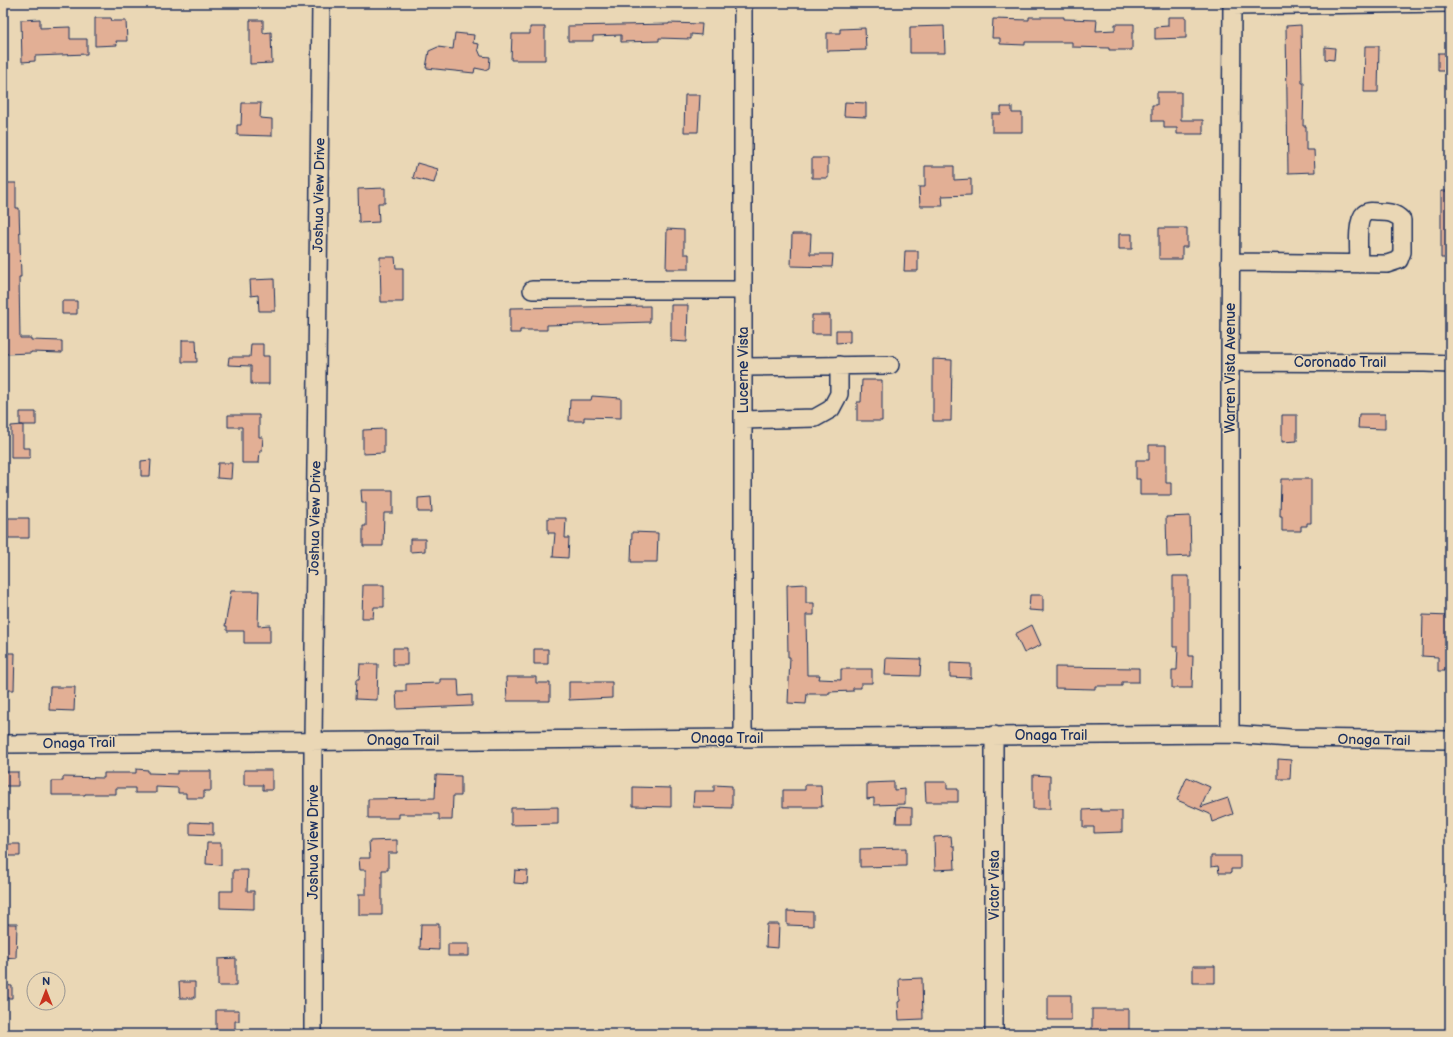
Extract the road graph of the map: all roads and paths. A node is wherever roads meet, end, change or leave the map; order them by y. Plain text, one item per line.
1 (321, 3) edge
2 (744, 3) edge
3 (1450, 3) edge
4 (1232, 4) edge
5 (1230, 262) junction
6 (1359, 264) dead end
7 (532, 290) dead end
8 (743, 290) junction
9 (1230, 362) junction
10 (1450, 364) edge
11 (839, 365) junction
12 (890, 365) dead end
13 (743, 367) junction
14 (743, 420) junction
15 (1230, 734) junction
16 (994, 735) junction
17 (743, 738) junction
18 (1450, 740) edge
19 (313, 741) junction
20 (3, 744) edge
21 (313, 1034) edge
22 (994, 1034) edge

1 - 19 street, Joshua View Drive
2 - 8 street, Lucerne Vista
3 - 4 street
4 - 5 street, Warren Vista Avenue
5 - 6 street
5 - 9 street, Warren Vista Avenue
7 - 8 street
8 - 13 street, Lucerne Vista
9 - 10 street, Coronado Trail
9 - 15 street, Warren Vista Avenue
11 - 12 street
11 - 13 street
11 - 14 street
13 - 14 street, Lucerne Vista
14 - 17 street, Lucerne Vista
15 - 16 street, Onaga Trail
15 - 18 street, Onaga Trail
16 - 17 street, Onaga Trail
16 - 22 street, Victor Vista
17 - 19 street, Onaga Trail
19 - 20 street, Onaga Trail
19 - 21 street, Joshua View Drive

